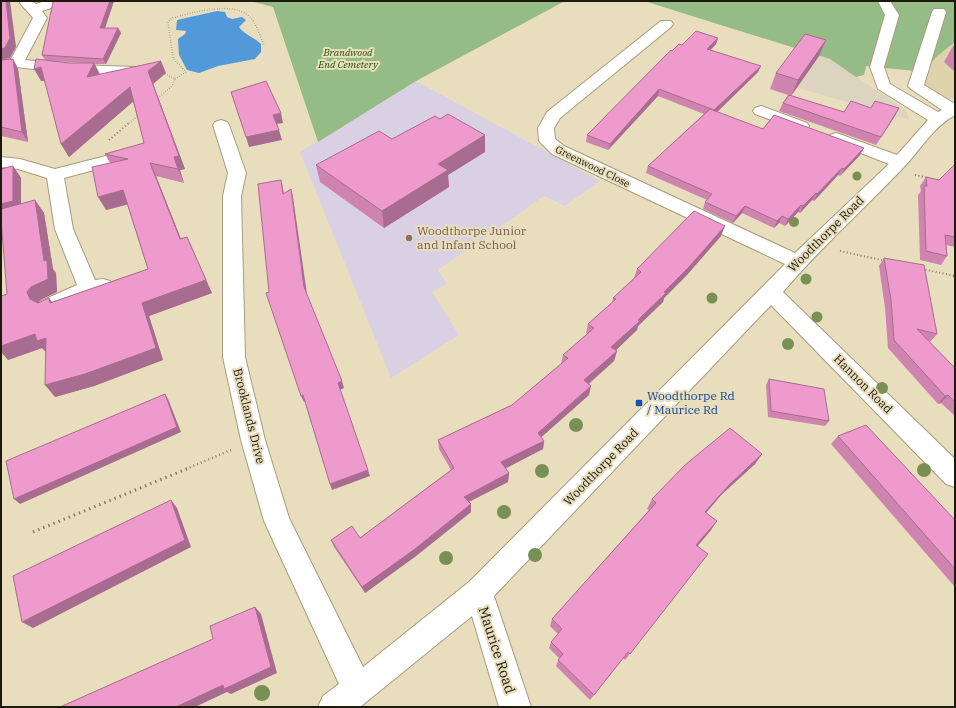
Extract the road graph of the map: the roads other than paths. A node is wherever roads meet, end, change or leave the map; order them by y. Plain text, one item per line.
1 (58, 1) edge
2 (884, 1) edge
3 (939, 12) dead end
4 (666, 24) dead end
5 (16, 63) junction
6 (1, 65) edge
7 (137, 71) edge
8 (756, 110) dead end
9 (949, 113) edge
10 (221, 125) dead end
11 (108, 142) road end
12 (140, 152) edge
13 (113, 159) junction
14 (1, 162) edge
15 (897, 166) junction
16 (55, 175) junction
17 (797, 262) junction
18 (125, 283) edge
19 (88, 288) junction
20 (771, 292) junction
21 (48, 306) edge
22 (955, 476) edge
23 (479, 592) junction
24 (358, 690) junction
25 (334, 707) edge
26 (515, 707) edge

1 - 5 street
2 - 9 street
3 - 9 street
4 - 17 street, Greenwood Close
5 - 6 street
5 - 7 street
8 - 15 street
9 - 15 street, Woodthorpe Road
10 - 24 street, Brooklands Drive
11 - 13 street
12 - 13 street
13 - 16 street
14 - 16 street
15 - 17 street, Woodthorpe Road
16 - 19 street
17 - 20 street, Woodthorpe Road
18 - 19 street
19 - 21 street
20 - 22 street, Hannon Road
20 - 23 street, Woodthorpe Road
23 - 24 street, Woodthorpe Road
23 - 26 street, Maurice Road
24 - 25 street, Woodthorpe Road

